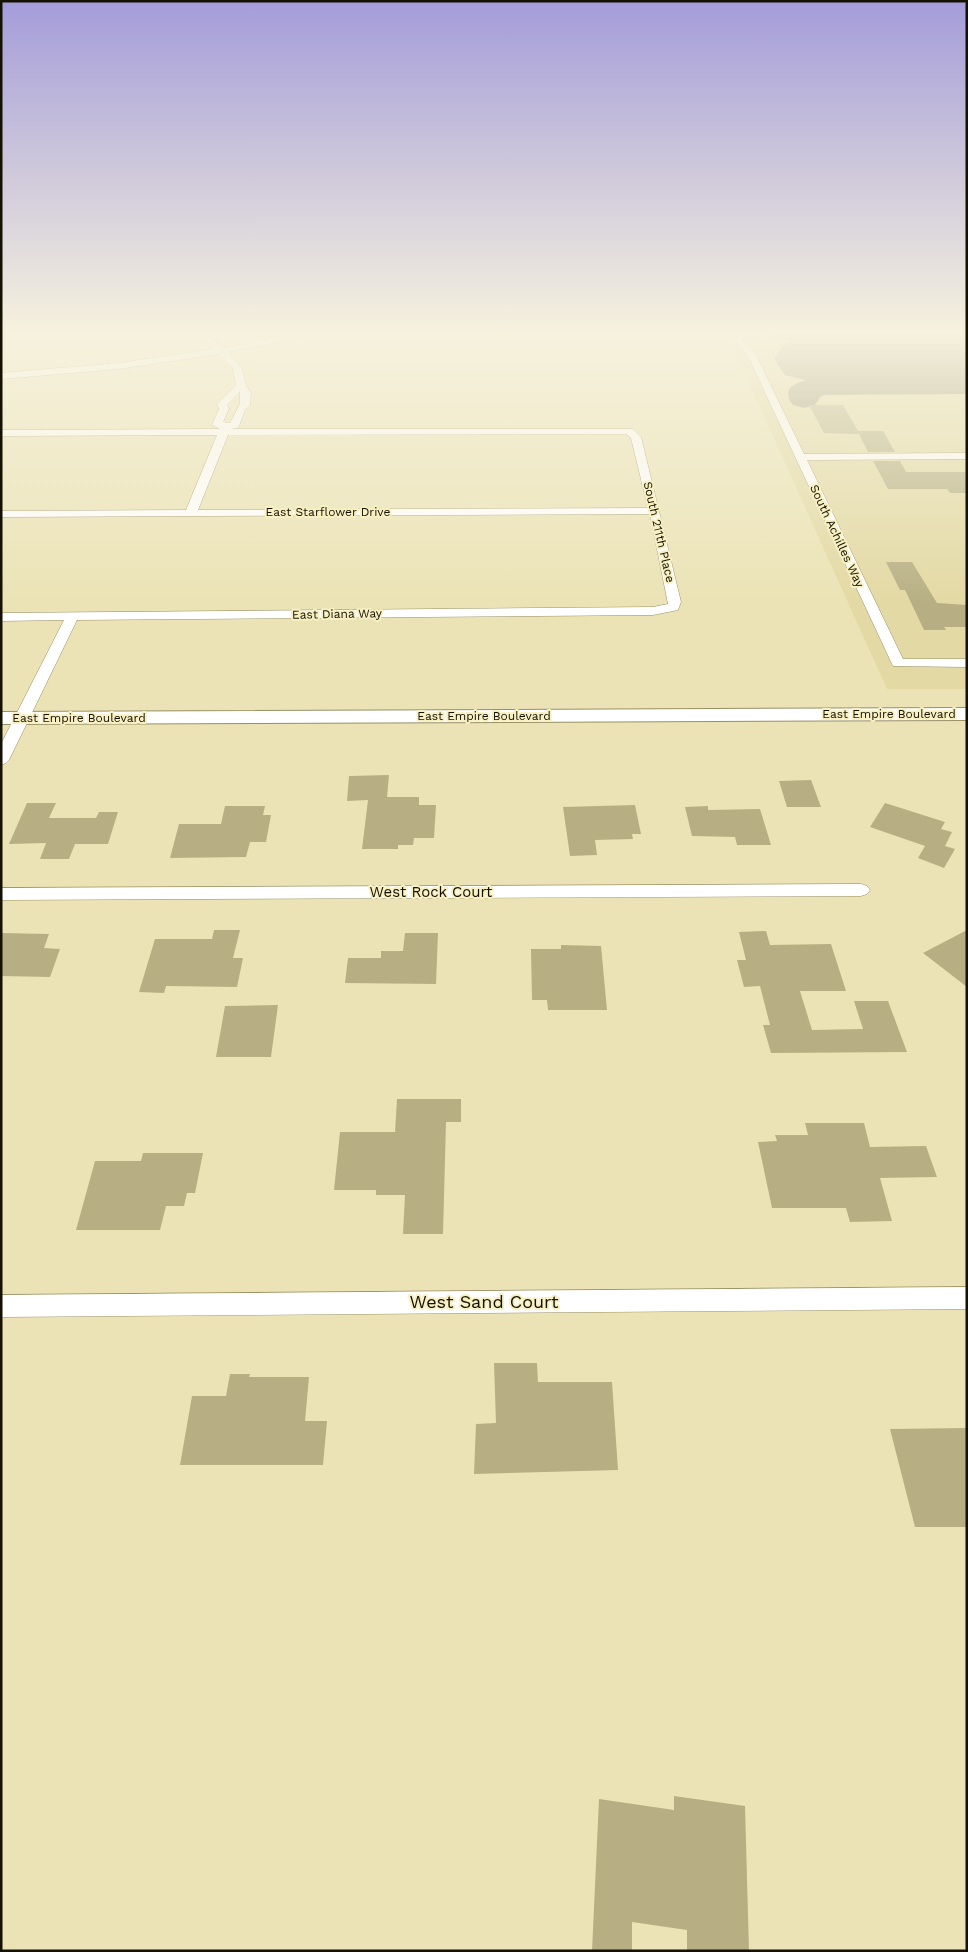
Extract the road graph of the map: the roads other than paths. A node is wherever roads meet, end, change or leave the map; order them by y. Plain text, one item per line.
1 (218, 423) edge
2 (235, 423) edge
3 (784, 423) edge
4 (225, 430) junction
5 (1, 433) edge
6 (967, 456) edge
7 (800, 457) junction
8 (655, 511) junction
9 (191, 512) junction
10 (1, 514) edge
11 (673, 607) joint
12 (1, 617) edge
13 (72, 617) junction
14 (967, 663) edge
15 (967, 714) edge
16 (11, 718) edge
17 (1, 760) edge
18 (861, 890) dead end
19 (1, 894) edge
20 (967, 1298) edge
21 (1, 1306) edge

1 - 4 street
2 - 4 street
3 - 7 street, South Achilles Way
4 - 5 street
4 - 8 street, South 211th Place
4 - 9 street
6 - 7 street
7 - 14 street, South Achilles Way
8 - 9 street, East Starflower Drive
8 - 11 street, South 211th Place
9 - 10 street, East Starflower Drive
11 - 13 street, East Diana Way
12 - 13 street, East Diana Way
13 - 16 street
15 - 16 street, East Empire Boulevard
16 - 17 street
18 - 19 street, West Rock Court
20 - 21 street, West Sand Court

